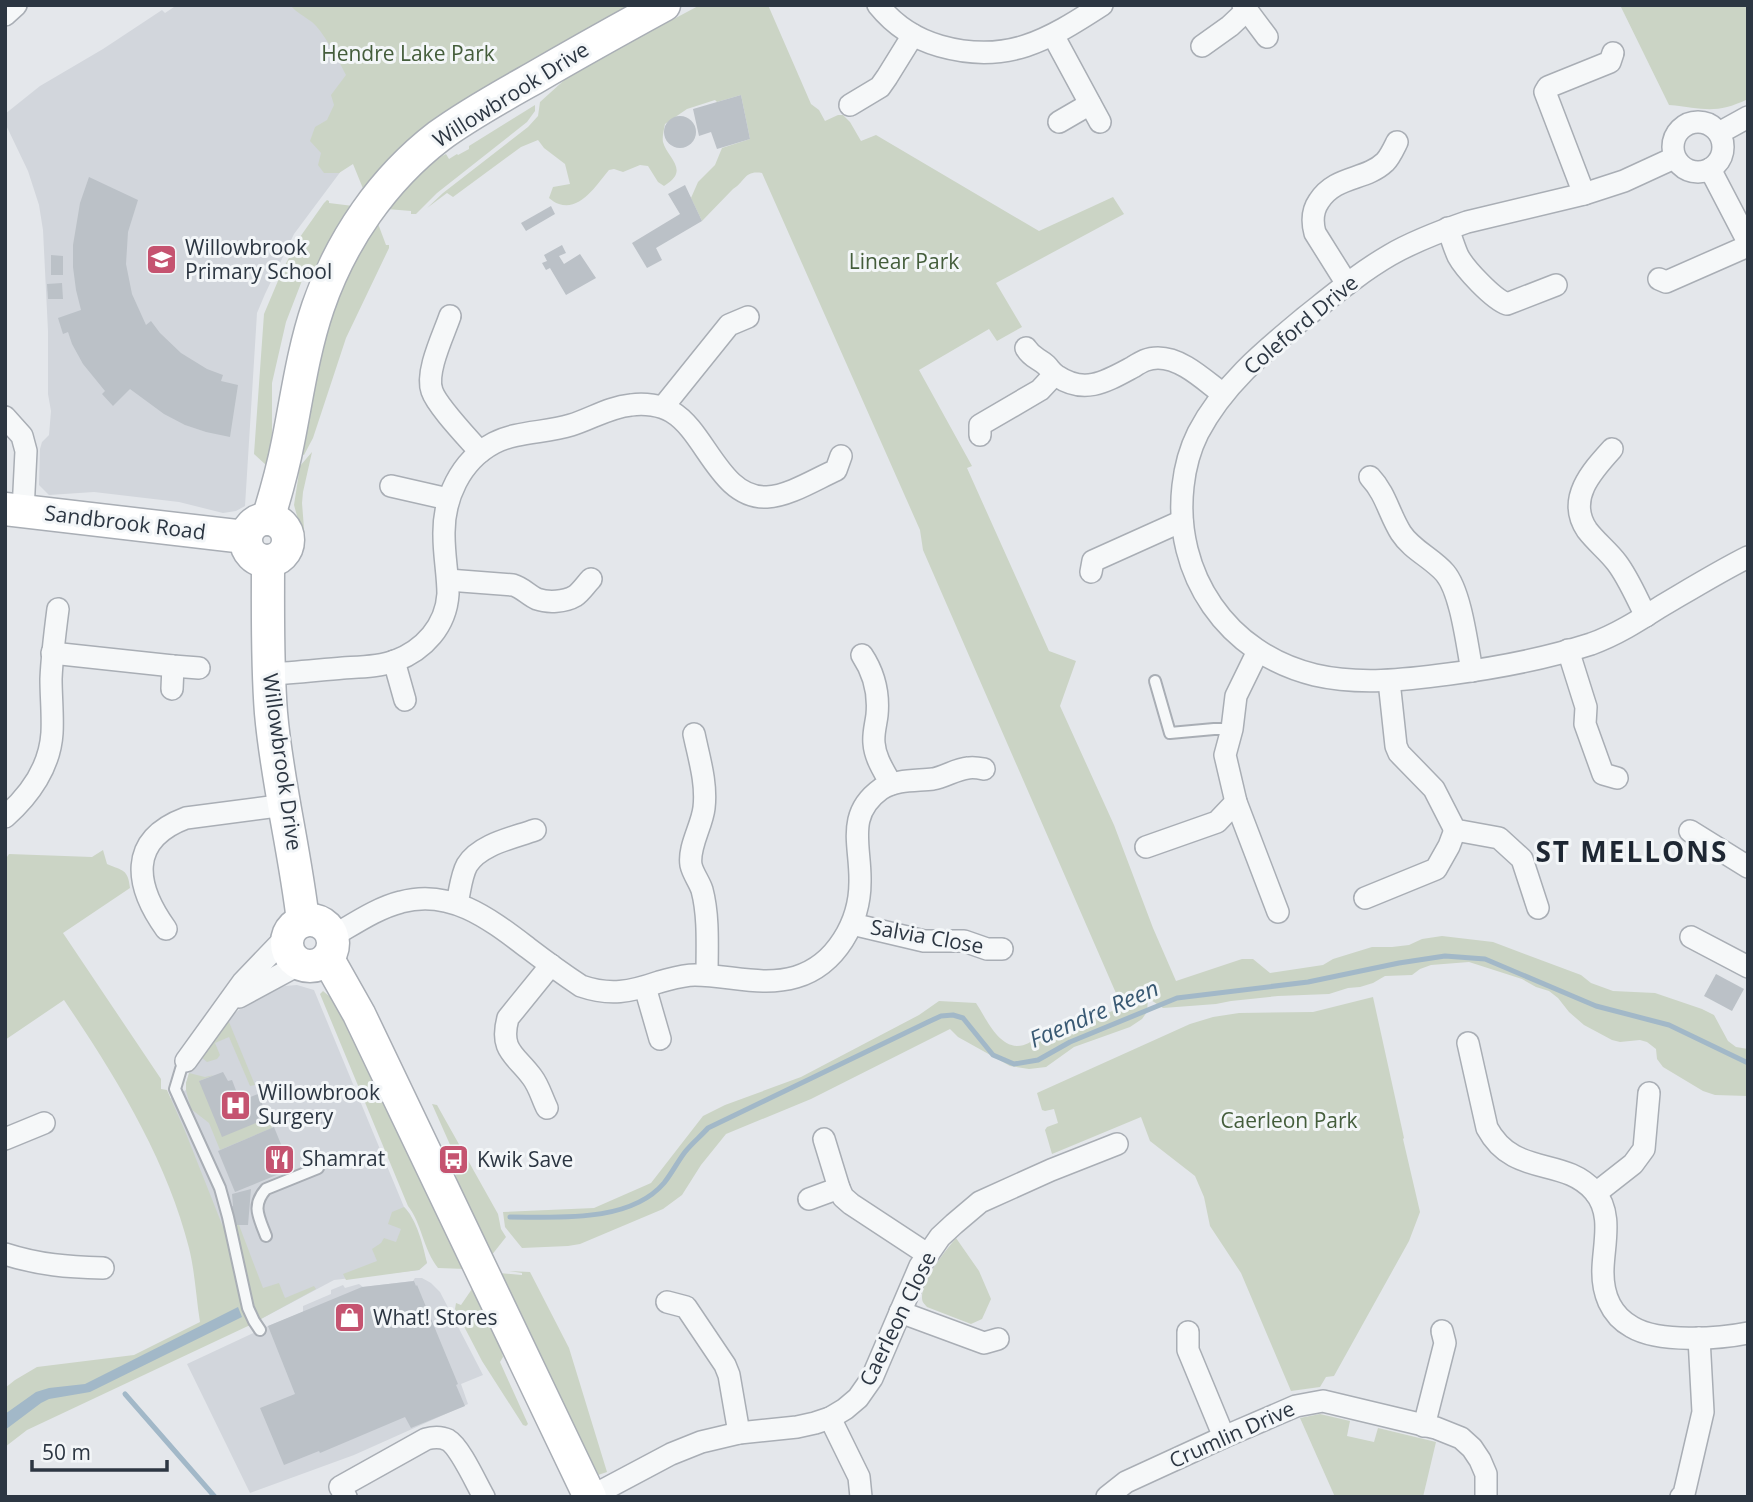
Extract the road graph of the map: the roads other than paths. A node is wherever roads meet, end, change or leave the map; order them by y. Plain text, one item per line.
1 (16, 5) edge
2 (664, 5) edge
3 (878, 5) edge
4 (1102, 5) edge
5 (1245, 7) edge
6 (5, 15) edge
7 (913, 35) junction
8 (1053, 35) junction
9 (1267, 37) dead end
10 (1202, 46) dead end
11 (1613, 53) dead end
12 (850, 105) dead end
13 (1748, 117) edge
14 (1059, 122) dead end
15 (1719, 133) junction
16 (1397, 142) dead end
17 (1674, 158) junction
18 (1710, 169) junction
19 (1584, 194) junction
20 (1448, 228) junction
21 (1748, 244) edge
22 (1659, 279) dead end
23 (1347, 284) junction
24 (1556, 285) dead end
25 (450, 316) dead end
26 (747, 317) dead end
27 (1026, 348) dead end
28 (1054, 375) junction
29 (1223, 394) junction
30 (663, 407) junction
31 (5, 417) edge
32 (981, 435) dead end
33 (1612, 449) dead end
34 (480, 452) junction
35 (841, 456) dead end
36 (1370, 477) dead end
37 (391, 486) dead end
38 (449, 499) junction
39 (14, 510) edge
40 (1182, 521) junction
41 (257, 528) junction
42 (1748, 557) edge
43 (1091, 572) dead end
44 (591, 579) dead end
45 (448, 580) junction
46 (58, 608) dead end
47 (1646, 616) junction
48 (1568, 650) junction
49 (1258, 651) junction
50 (52, 653) junction
51 (862, 655) dead end
52 (394, 661) junction
53 (173, 666) junction
54 (199, 667) dead end
55 (1472, 671) junction
56 (269, 674) junction
57 (1155, 681) dead end
58 (1389, 681) junction
59 (172, 689) dead end
60 (405, 700) dead end
61 (1232, 729) junction
62 (694, 734) dead end
63 (984, 769) dead end
64 (1617, 778) dead end
65 (891, 784) junction
66 (1236, 802) junction
67 (285, 806) junction
68 (5, 817) edge
69 (536, 830) dead end
70 (1455, 830) junction
71 (1690, 831) dead end
72 (1146, 847) dead end
73 (1748, 867) edge
74 (1364, 898) dead end
75 (457, 903) junction
76 (1538, 908) dead end
77 (1278, 912) dead end
78 (852, 923) junction
79 (296, 928) junction
80 (166, 929) dead end
81 (1691, 937) dead end
82 (1002, 949) dead end
83 (320, 953) junction
84 (1747, 964) edge
85 (551, 965) junction
86 (707, 975) junction
87 (645, 987) junction
88 (226, 1006) junction
89 (660, 1040) dead end
90 (1468, 1043) dead end
91 (186, 1061) joint
92 (1649, 1093) dead end
93 (547, 1108) dead end
94 (44, 1123) dead end
95 (5, 1139) edge
96 (824, 1139) dead end
97 (1117, 1144) dead end
98 (318, 1168) dead end
99 (839, 1188) junction
100 (1596, 1193) junction
101 (809, 1199) dead end
102 (266, 1236) dead end
103 (5, 1254) edge
104 (927, 1254) junction
105 (103, 1268) dead end
106 (667, 1302) dead end
107 (900, 1312) junction
108 (260, 1330) dead end
109 (1442, 1331) dead end
110 (1188, 1332) dead end
111 (1748, 1333) edge
112 (1699, 1338) junction
113 (998, 1339) dead end
114 (830, 1418) junction
115 (1424, 1426) junction
116 (739, 1433) junction
117 (1224, 1437) junction
118 (345, 1497) edge
119 (484, 1497) edge
120 (590, 1497) edge
121 (861, 1497) edge
122 (1107, 1497) edge
123 (1486, 1497) edge
124 (1681, 1497) edge

1 - 6 street
2 - 41 street, Willowbrook Drive
3 - 7 street
4 - 8 street
5 - 9 street
5 - 10 street
7 - 8 street
7 - 12 street
8 - 14 street
11 - 19 street
13 - 15 street
15 - 17 street
15 - 18 street
16 - 23 street
17 - 18 street
17 - 19 street, Coleford Drive
18 - 21 street
19 - 20 street, Coleford Drive
20 - 23 street, Coleford Drive
20 - 24 street
21 - 22 street
23 - 29 street, Coleford Drive
25 - 34 street
26 - 30 street
27 - 28 street
28 - 29 street
28 - 32 street
29 - 40 street, Coleford Drive
30 - 34 street
30 - 35 street
31 - 39 street
33 - 47 street
34 - 38 street
36 - 55 street
37 - 38 street
38 - 45 street
39 - 41 street, Sandbrook Road
40 - 43 street
40 - 49 street, Coleford Drive
41 - 56 street, Willowbrook Drive
42 - 47 street, Coleford Drive
44 - 45 street
45 - 52 street
46 - 50 street
47 - 48 street, Coleford Drive
48 - 55 street, Coleford Drive
48 - 64 street
49 - 58 street, Coleford Drive
49 - 61 street
50 - 53 street
50 - 68 street
51 - 65 street
52 - 56 street
52 - 60 street
53 - 54 street
53 - 59 street
55 - 58 street, Coleford Drive
56 - 67 street, Willowbrook Drive
57 - 61 lane
58 - 70 street
61 - 66 street
62 - 86 street
63 - 65 street
65 - 78 street
66 - 72 street
66 - 77 street
67 - 79 street, Willowbrook Drive
67 - 80 street
69 - 75 street
70 - 74 street
70 - 76 street
71 - 73 street
75 - 83 street
75 - 85 street
78 - 82 street, Salvia Close
78 - 86 street
79 - 83 street, Willowbrook Drive
79 - 83 street
79 - 88 street
81 - 84 street
83 - 88 street
83 - 120 street
85 - 87 street
85 - 93 street
86 - 87 street
87 - 89 street
88 - 91 street
90 - 100 street
91 - 108 lane
92 - 100 street
94 - 95 street
96 - 99 street
97 - 104 street, Caerleon Close
98 - 102 lane
99 - 101 street
99 - 104 street
100 - 112 street
103 - 105 street
104 - 107 street, Caerleon Close
106 - 116 street
107 - 113 street
107 - 114 street, Caerleon Close
109 - 115 street
110 - 117 street
111 - 112 street
112 - 124 street
114 - 116 street, Caerleon Close
114 - 121 street
115 - 117 street, Crumlin Drive
115 - 123 street, Crumlin Drive
116 - 120 street, Caerleon Close
117 - 122 street, Crumlin Drive
118 - 119 street

